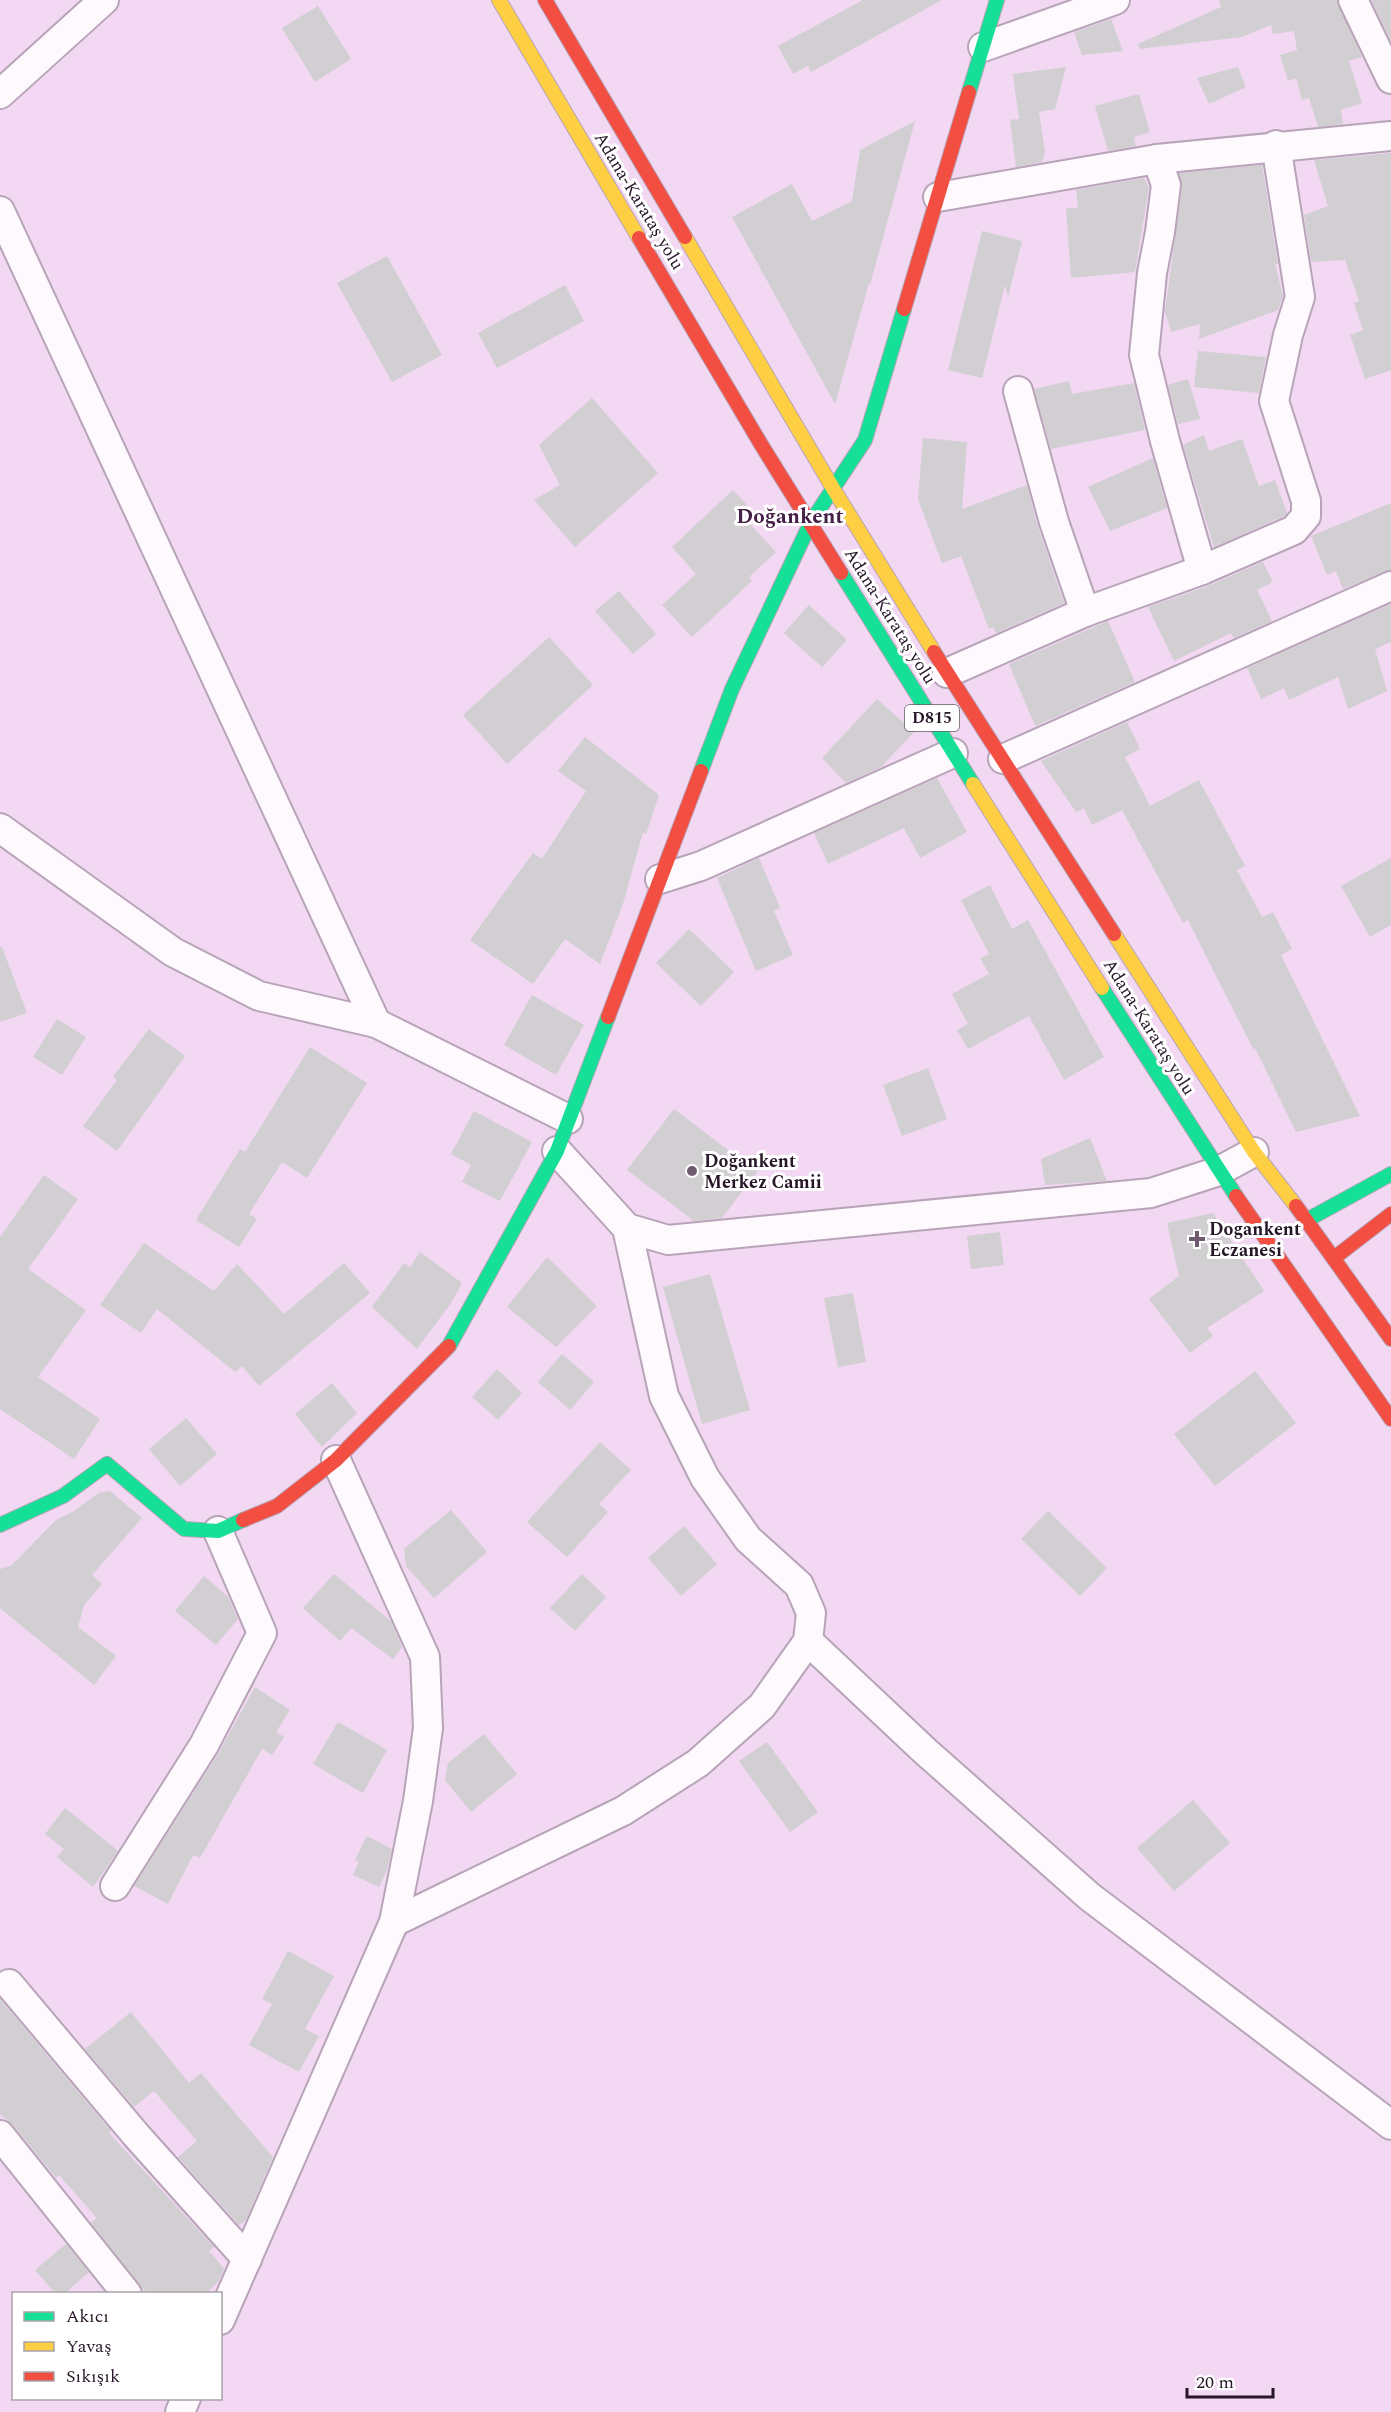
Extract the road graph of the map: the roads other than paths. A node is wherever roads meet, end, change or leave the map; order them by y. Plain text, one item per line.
1 (104, 0) edge
2 (499, 0) edge
3 (544, 0) edge
4 (997, 0) edge
5 (1115, 0) edge
6 (1353, 0) edge
7 (78, 9) edge
8 (983, 47) junction
9 (1391, 79) edge
10 (0, 94) edge
11 (1391, 136) edge
12 (1276, 145) junction
13 (1157, 159) junction
14 (938, 197) junction
15 (0, 211) edge
16 (1018, 392) dead end
17 (834, 490) junction
18 (811, 522) junction
19 (1202, 570) junction
20 (1391, 586) edge
21 (1084, 612) junction
22 (947, 673) junction
23 (953, 753) junction
24 (1003, 759) junction
25 (0, 828) edge
26 (660, 879) junction
27 (376, 1023) junction
28 (568, 1119) junction
29 (557, 1151) junction
30 (1254, 1152) junction
31 (1219, 1171) junction
32 (1391, 1174) edge
33 (1391, 1214) edge
34 (1307, 1220) junction
35 (627, 1228) junction
36 (1334, 1257) junction
37 (1391, 1339) edge
38 (1391, 1419) edge
39 (336, 1460) junction
40 (0, 1525) edge
41 (218, 1531) junction
42 (808, 1641) junction
43 (115, 1887) dead end
44 (394, 1922) junction
45 (9, 1984) dead end
46 (1391, 2125) edge
47 (0, 2135) edge
48 (247, 2259) junction
49 (125, 2292) edge
50 (222, 2315) edge

1 - 7 street
2 - 18 main road, Adana-Karataş yolu / D815
3 - 17 main road, Adana-Karataş yolu / D815
4 - 8 main road
5 - 8 street
6 - 9 street
7 - 10 street
8 - 14 main road
11 - 12 street
12 - 13 street
12 - 19 street
13 - 14 street
13 - 19 street
14 - 17 main road
15 - 27 street
16 - 21 street
17 - 18 main road
17 - 22 main road, Adana-Karataş yolu / D815
18 - 23 main road, Adana-Karataş yolu / D815
18 - 26 main road
19 - 21 street
20 - 24 street
21 - 22 street
22 - 24 main road, Adana-Karataş yolu / D815
23 - 26 street
23 - 31 main road, Adana-Karataş yolu / D815
24 - 30 main road, Adana-Karataş yolu / D815
25 - 27 street
26 - 28 main road
27 - 28 street
28 - 29 main road
29 - 35 street
29 - 39 main road
30 - 31 street
30 - 34 main road, Adana-Karataş yolu / D815
31 - 35 street
31 - 38 main road, Adana-Karataş yolu / D815
32 - 34 main road
33 - 36 main road
34 - 36 main road, Adana-Karataş yolu / D815
35 - 42 street
36 - 37 main road, Adana-Karataş yolu / D815
39 - 41 main road
39 - 44 street
40 - 41 main road
41 - 43 street
42 - 44 street
42 - 46 street
44 - 48 street
45 - 48 street
47 - 49 street
48 - 50 street

